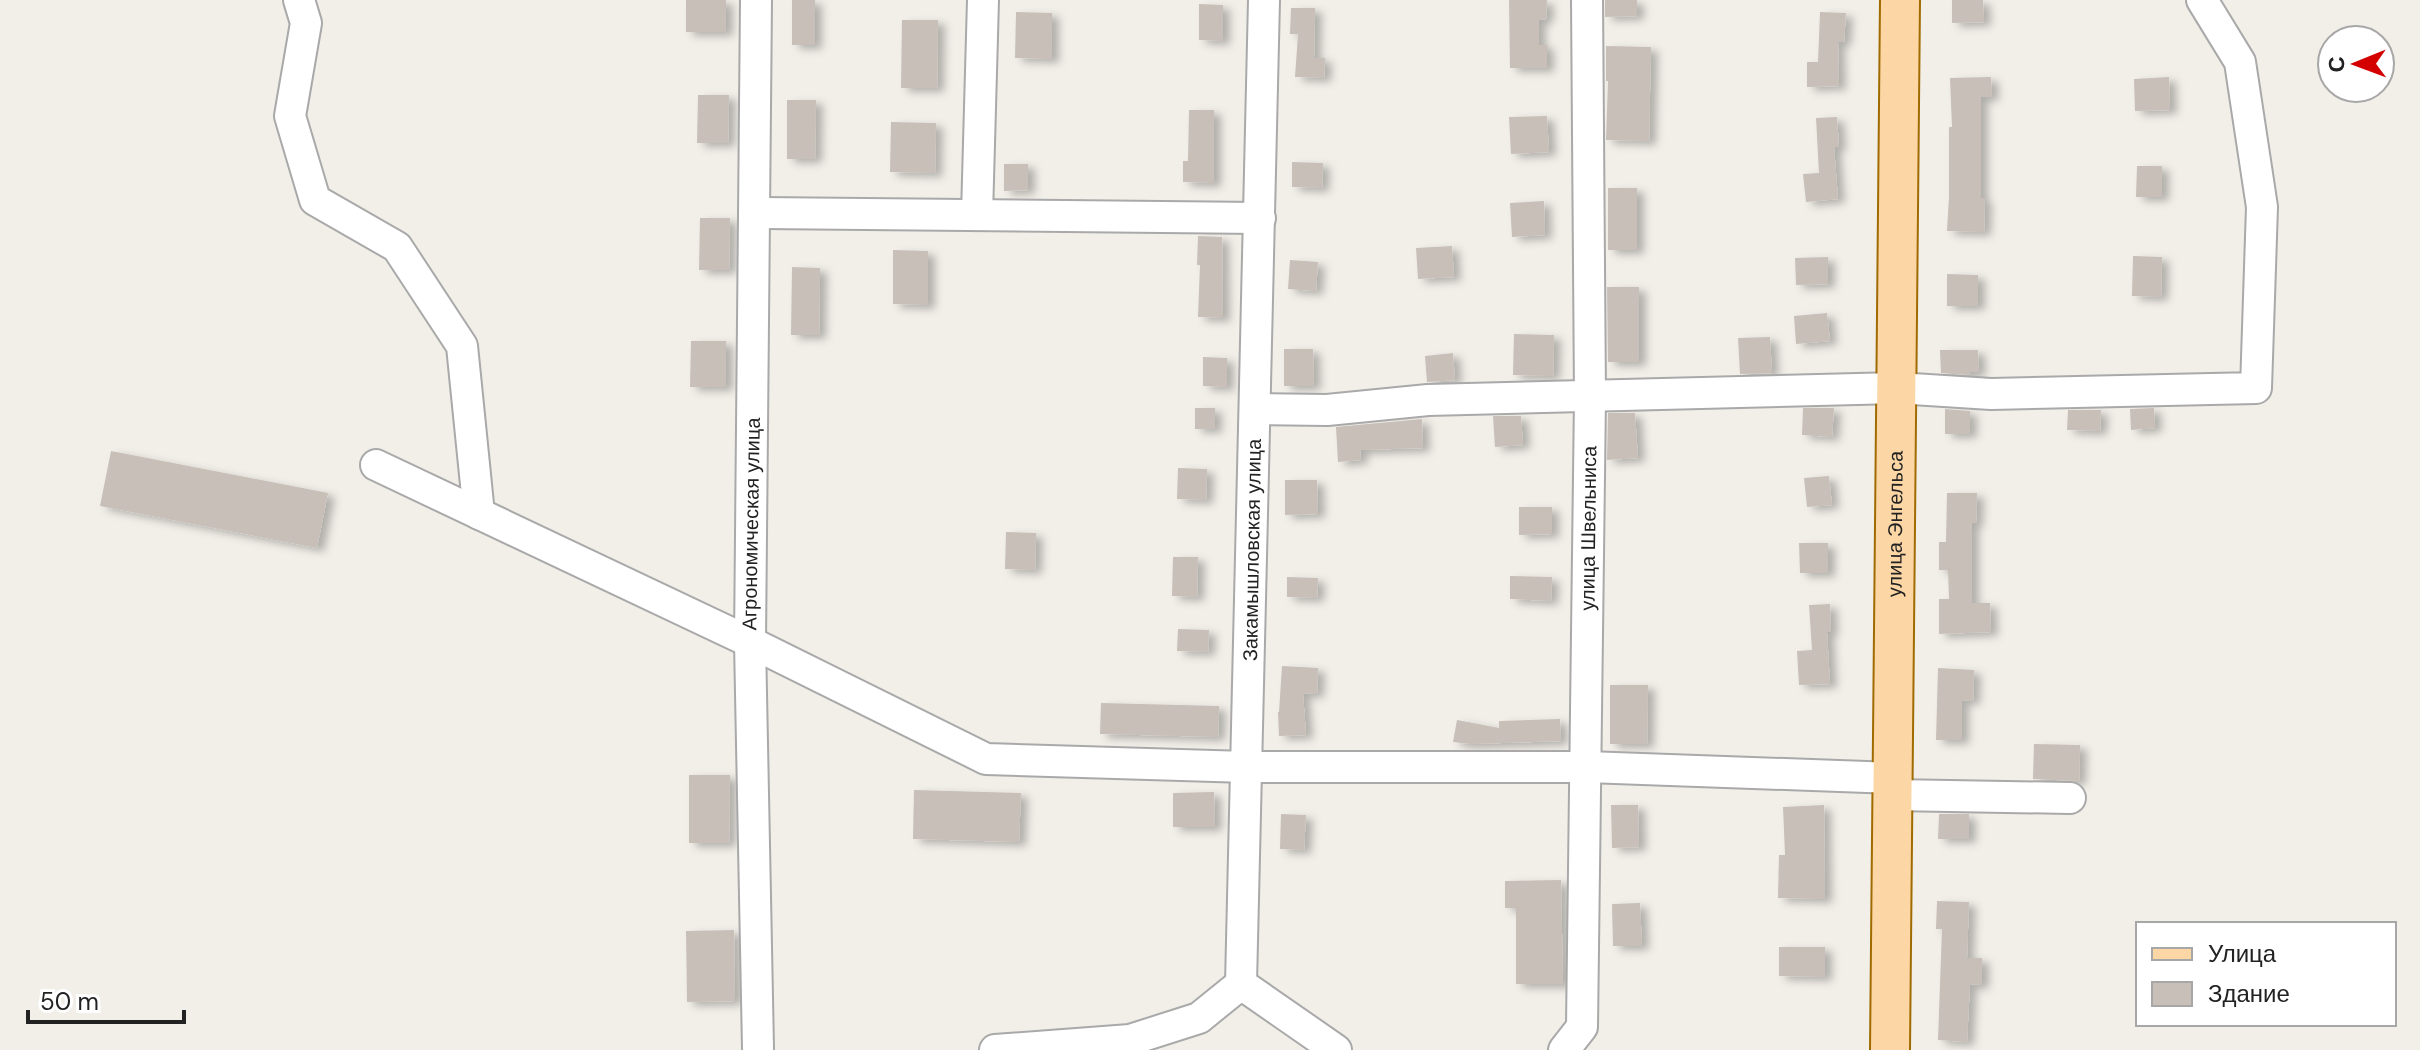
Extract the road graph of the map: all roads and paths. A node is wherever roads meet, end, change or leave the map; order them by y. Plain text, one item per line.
1 (299, 0) edge
2 (756, 0) edge
3 (983, 0) edge
4 (1264, 0) edge
5 (1587, 0) edge
6 (1900, 0) edge
7 (2202, 0) edge
8 (754, 213) junction
9 (977, 215) junction
10 (1260, 218) junction
11 (1897, 388) junction
12 (1590, 397) junction
13 (1255, 409) junction
14 (376, 465) dead end
15 (479, 514) junction
16 (750, 642) junction
17 (1247, 767) junction
18 (1587, 767) junction
19 (1893, 786) junction
20 (2070, 798) dead end
21 (1241, 984) junction
22 (758, 1048) dead end
23 (995, 1050) edge
24 (1336, 1050) edge
25 (1564, 1050) edge
26 (1890, 1050) edge

1 - 15 street
2 - 8 street, Агрономическая улица
3 - 9 street
4 - 10 street, Закамышловская улица
5 - 12 street, улица Швельниса
6 - 11 main road, улица Энгельса
7 - 11 street
8 - 9 street
8 - 16 street, Агрономическая улица
9 - 10 street
10 - 13 street, Закамышловская улица
11 - 12 street
11 - 19 main road, улица Энгельса
12 - 13 street
12 - 18 street, улица Швельниса
13 - 17 street, Закамышловская улица
14 - 15 street
15 - 16 street
16 - 17 street
16 - 22 street, Агрономическая улица
17 - 18 street
17 - 21 street, Закамышловская улица
18 - 19 street
18 - 25 street, улица Швельниса
19 - 20 street
19 - 26 main road, улица Энгельса
21 - 23 street
21 - 24 street

